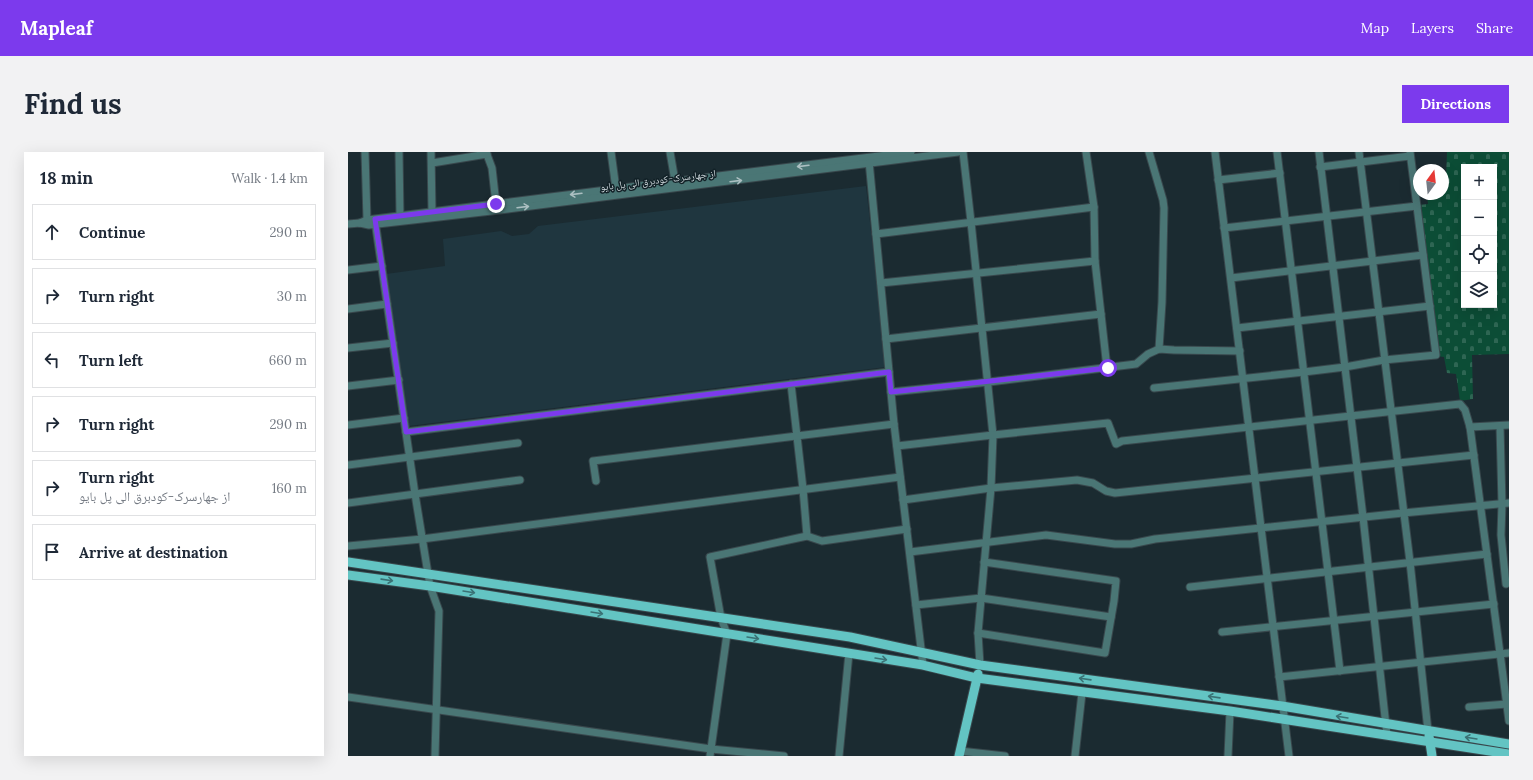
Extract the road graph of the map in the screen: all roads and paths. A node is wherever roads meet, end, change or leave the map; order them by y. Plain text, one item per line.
1 (365, 152) edge
2 (399, 152) edge
3 (431, 152) edge
4 (611, 152) edge
5 (670, 152) edge
6 (911, 152) edge
7 (958, 152) edge
8 (963, 152) edge
9 (1086, 152) edge
10 (1149, 152) edge
11 (1215, 152) edge
12 (1277, 152) edge
13 (1319, 152) edge
14 (1359, 152) edge
15 (486, 153) edge
16 (1410, 154) edge
17 (869, 160) junction
18 (1360, 162) junction
19 (432, 163) junction
20 (1320, 167) junction
21 (1280, 173) junction
22 (1218, 180) junction
23 (675, 182) junction
24 (616, 189) junction
25 (496, 204) junction
26 (1416, 206) junction
27 (1094, 208) junction
28 (432, 212) junction
29 (1366, 212) junction
30 (400, 216) junction
31 (1326, 216) junction
32 (367, 220) junction
33 (1286, 221) junction
34 (376, 222) junction
35 (972, 222) junction
36 (348, 224) edge
37 (360, 224) junction
38 (1224, 228) junction
39 (876, 234) junction
40 (1423, 255) junction
41 (1372, 261) junction
42 (1095, 262) junction
43 (382, 266) junction
44 (1332, 266) junction
45 (348, 270) edge
46 (1292, 271) junction
47 (976, 274) junction
48 (1231, 278) junction
49 (881, 284) junction
50 (388, 304) junction
51 (1430, 306) junction
52 (348, 309) edge
53 (1379, 312) junction
54 (1102, 314) junction
55 (1338, 317) junction
56 (1298, 321) junction
57 (983, 327) junction
58 (1237, 328) junction
59 (886, 339) junction
60 (393, 343) junction
61 (348, 348) edge
62 (1158, 349) junction
63 (1240, 351) junction
64 (1384, 360) junction
65 (1108, 368) junction
66 (1345, 368) junction
67 (889, 372) junction
68 (1304, 372) junction
69 (1243, 379) junction
70 (398, 380) junction
71 (989, 382) junction
72 (790, 384) junction
73 (348, 386) edge
74 (1154, 388) dead end
75 (891, 392) junction
76 (1391, 412) junction
77 (1351, 416) junction
78 (404, 418) junction
79 (1310, 421) junction
80 (894, 424) junction
81 (348, 425) edge
82 (1509, 425) edge
83 (1500, 426) junction
84 (1249, 427) junction
85 (1470, 427) junction
86 (406, 432) junction
87 (994, 435) junction
88 (796, 436) junction
89 (518, 443) dead end
90 (897, 446) junction
91 (1474, 455) junction
92 (410, 457) junction
93 (1397, 463) junction
94 (348, 464) edge
95 (1357, 467) junction
96 (1316, 472) junction
97 (900, 477) junction
98 (1255, 479) junction
99 (520, 480) dead end
100 (596, 481) dead end
101 (991, 488) junction
102 (803, 489) junction
103 (415, 494) junction
104 (903, 500) junction
105 (348, 503) edge
106 (1506, 504) edge
107 (1481, 506) junction
108 (1403, 513) junction
109 (1363, 517) junction
110 (1322, 521) junction
111 (1261, 528) junction
112 (907, 529) junction
113 (807, 536) junction
114 (422, 539) junction
115 (985, 543) junction
116 (348, 546) edge
117 (910, 552) junction
118 (1487, 554) junction
119 (348, 562) edge
120 (984, 562) junction
121 (1410, 562) junction
122 (1368, 567) junction
123 (1328, 572) junction
124 (428, 574) junction
125 (348, 575) edge
126 (1267, 578) junction
127 (1506, 584) dead end
128 (430, 586) junction
129 (1190, 587) dead end
130 (981, 598) junction
131 (1494, 604) junction
132 (916, 605) junction
133 (1415, 612) junction
134 (1374, 616) junction
135 (1111, 617) junction
136 (721, 618) junction
137 (1334, 620) junction
138 (1273, 626) junction
139 (1222, 632) dead end
140 (727, 634) junction
141 (978, 634) junction
142 (848, 653) junction
143 (922, 653) junction
144 (1509, 653) edge
145 (1500, 654) junction
146 (1421, 663) junction
147 (980, 665) junction
148 (923, 666) junction
149 (1379, 667) junction
150 (1340, 671) junction
151 (1279, 677) junction
152 (977, 678) junction
153 (1082, 693) junction
154 (348, 697) edge
155 (1507, 704) junction
156 (1282, 706) junction
157 (1469, 707) dead end
158 (436, 709) junction
159 (1230, 711) junction
160 (1284, 719) junction
161 (1509, 721) edge
162 (1386, 724) junction
163 (1428, 731) junction
164 (1387, 735) junction
165 (1429, 742) junction
166 (1509, 744) edge
167 (710, 753) edge
168 (960, 754) edge
169 (1509, 754) edge
170 (435, 756) edge
171 (784, 756) edge
172 (839, 756) edge
173 (1005, 756) edge
174 (1075, 756) edge
175 (1228, 756) edge
176 (1289, 756) edge
177 (1432, 756) edge

1 - 32 street
2 - 30 street
3 - 19 street
4 - 24 street
5 - 23 street
6 - 17 street, از جهارسرک-کودبرق الی پل بایو
7 - 17 street, از جهارسرک-کودبرق الی پل بایو
8 - 35 street
9 - 27 street
10 - 62 street
11 - 22 street
12 - 21 street
13 - 20 street
14 - 18 street
15 - 19 street
15 - 25 street
16 - 18 street
16 - 26 street
17 -> 23 street, از جهارسرک-کودبرق الی پل بایو
34 -> 17 street, از جهارسرک-کودبرق الی پل بایو
17 - 39 street
18 - 20 street
18 - 29 street
19 - 28 street
20 - 31 street
21 - 22 street
21 - 33 street
22 - 38 street
23 - 24 street, از جهارسرک-کودبرق الی پل بایو
24 -> 25 street, از جهارسرک-کودبرق الی پل بایو
25 - 28 street, از جهارسرک-کودبرق الی پل بایو
26 - 29 street
26 - 40 street
27 - 35 street
27 - 42 street
28 - 30 street, از جهارسرک-کودبرق الی پل بایو
29 - 31 street
29 - 41 street
30 - 34 street, از جهارسرک-کودبرق الی پل بایو
31 - 33 street
31 - 44 street
32 - 34 street, از جهارسرک-کودبرق الی پل بایو
32 - 37 street, از جهارسرک-کودبرق الی پل بایو
33 - 38 street
33 - 46 street
34 - 37 street, از جهارسرک-کودبرق الی پل بایو
34 - 43 street
35 - 39 street
35 - 47 street
36 - 37 street, از جهارسرک-کودبرق الی پل بایو
38 - 48 street
39 - 49 street
40 - 41 street
40 - 51 street
41 - 44 street
41 - 53 street
42 - 47 street
42 - 54 street
43 - 45 street
43 - 50 street
44 - 46 street
44 - 55 street
46 - 48 street
46 - 56 street
47 - 49 street
47 - 57 street
48 - 58 street
49 - 59 street
50 - 52 street
50 - 60 street
51 - 53 street
51 - 64 street
53 - 55 street
53 - 64 street
54 - 57 street
54 - 65 street
55 - 56 street
55 - 66 street
56 - 58 street
56 - 68 street
57 - 59 street
57 - 71 street
58 - 63 street
59 - 67 street
60 - 61 street
60 - 70 street
62 - 63 street
62 - 65 street
63 - 69 street
64 - 66 street
64 - 76 street
65 - 71 street
66 - 68 street
66 - 77 street
67 - 72 street
67 - 75 street
68 - 69 street
68 - 79 street
69 - 74 street
69 - 84 street
70 - 73 street
70 - 78 street
71 - 75 street
71 - 87 street
72 - 86 street
72 - 88 street
75 - 80 street
76 - 77 street
76 - 85 street
76 - 93 street
77 - 79 street
77 - 95 street
78 - 81 street
78 - 86 street
79 - 84 street
79 - 96 street
80 - 88 street
80 - 90 street
82 - 83 street
83 - 85 street
83 - 106 street
84 - 87 street
84 - 98 street
85 - 91 street
86 - 92 street
87 - 90 street
87 - 101 street
88 - 100 street
88 - 102 street
89 - 92 street
90 - 97 street
91 - 93 street
91 - 107 street
92 - 94 street
92 - 103 street
93 - 95 street
93 - 108 street
95 - 96 street
95 - 109 street
96 - 98 street
96 - 110 street
97 - 102 street
97 - 104 street
98 - 101 street
98 - 111 street
99 - 103 street
101 - 104 street
101 - 115 street
102 - 113 street
102 - 114 street
103 - 105 street
103 - 114 street
104 - 112 street
106 - 107 street
106 - 127 street
107 - 108 street
107 - 118 street
108 - 109 street
108 - 121 street
109 - 110 street
109 - 122 street
110 - 111 street
110 - 123 street
111 - 115 street
111 - 126 street
112 - 113 street
112 - 117 street
113 - 136 street
114 - 116 street
114 - 124 street
115 - 117 street
115 - 120 street
117 - 132 street
118 - 121 street
118 - 131 street
119 - 124 main road
120 - 130 street
120 - 135 street
121 - 122 street
121 - 133 street
122 - 123 street
122 - 134 street
123 - 126 street
123 - 137 street
124 - 128 street
124 - 136 main road
125 -> 128 main road
126 - 129 street
126 - 138 street
128 -> 140 main road
128 - 158 street
130 - 132 street
130 - 135 street
130 - 141 street
131 - 133 street
131 - 145 street
132 - 143 street
133 - 134 street
133 - 146 street
134 - 137 street
134 - 149 street
135 - 141 street
136 - 140 street
136 - 143 main road
137 - 138 street
137 - 150 street
138 - 139 street
138 - 151 street
140 -> 142 main road
140 - 167 street
141 - 147 street
142 -> 148 main road
142 - 172 street
143 - 147 main road
143 - 148 street
144 - 145 street
145 - 146 street
145 - 155 street
146 - 149 street
146 - 163 street
147 - 152 main road
156 -> 147 main road
148 - 152 main road
149 - 150 street
149 - 162 street
150 - 151 street
151 - 156 street
152 - 153 main road
152 - 168 main road
153 - 159 main road
153 - 174 street
154 - 158 street
155 - 157 street
155 - 161 street
156 - 160 street
162 -> 156 main road
158 - 167 street
158 - 170 street
159 - 160 main road
159 - 175 street
160 - 164 main road
160 - 176 street
162 - 163 main road
162 - 164 street
163 - 165 main road
166 -> 163 main road
164 - 165 main road
165 - 169 main road
165 - 177 main road
167 - 171 street
168 - 173 street

